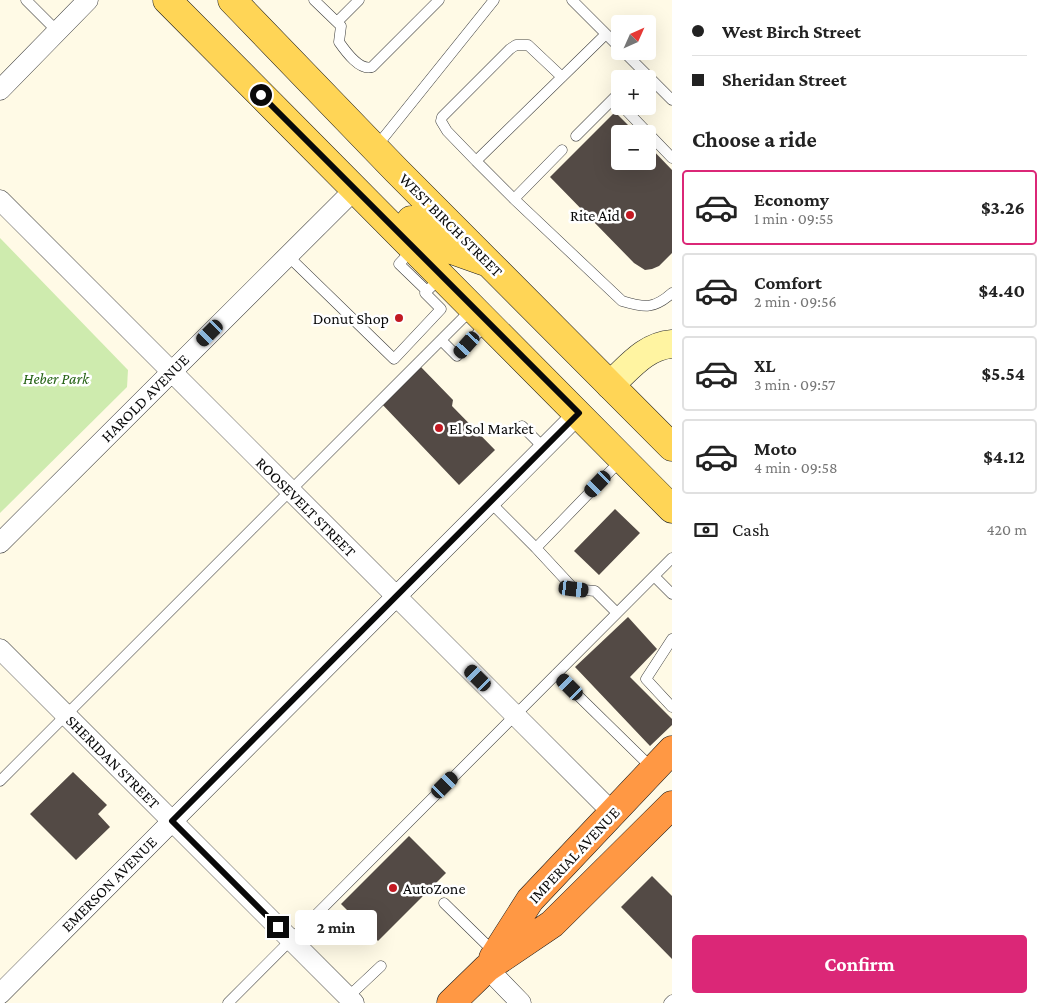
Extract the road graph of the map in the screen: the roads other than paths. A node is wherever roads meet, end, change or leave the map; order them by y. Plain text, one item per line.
1 (26, 0) edge
2 (88, 0) edge
3 (166, 0) edge
4 (232, 0) edge
5 (314, 0) edge
6 (358, 0) edge
7 (439, 0) edge
8 (494, 0) edge
9 (572, 0) edge
10 (336, 22) junction
11 (57, 31) junction
12 (606, 34) junction
13 (611, 39) edge
14 (632, 60) edge
15 (642, 70) edge
16 (562, 78) junction
17 (656, 84) edge
18 (0, 90) edge
19 (672, 100) edge
20 (611, 107) edge
21 (633, 115) edge
22 (576, 136) dead end
23 (375, 148) junction
24 (562, 150) dead end
25 (672, 158) edge
26 (476, 160) junction
27 (355, 189) junction
28 (514, 199) junction
29 (0, 200) edge
30 (288, 256) junction
31 (489, 263) junction
32 (434, 284) junction
33 (672, 292) edge
34 (481, 315) junction
35 (442, 340) junction
36 (672, 344) edge
37 (170, 372) junction
38 (610, 385) junction
39 (579, 413) junction
40 (522, 426) dead end
41 (672, 447) edge
42 (544, 448) junction
43 (623, 458) junction
44 (290, 491) junction
45 (490, 502) junction
46 (672, 509) edge
47 (0, 543) edge
48 (536, 548) junction
49 (672, 558) edge
50 (654, 576) junction
51 (672, 594) edge
52 (396, 597) junction
53 (617, 613) junction
54 (672, 639) edge
55 (0, 649) edge
56 (556, 674) junction
57 (672, 707) edge
58 (66, 715) junction
59 (515, 715) junction
60 (672, 750) edge
61 (654, 770) junction
62 (0, 781) edge
63 (672, 805) edge
64 (613, 813) junction
65 (172, 821) junction
66 (444, 903) dead end
67 (291, 940) junction
68 (492, 961) junction
69 (382, 966) dead end
70 (0, 994) edge
71 (351, 1000) edge
72 (672, 1000) edge
73 (228, 1003) edge
74 (452, 1003) edge
75 (521, 1003) edge
76 (669, 1003) edge

1 - 11 lane
2 - 11 street
3 - 27 main road
4 - 23 main road, WEST BIRCH STREET
5 - 10 lane
6 - 10 lane
7 - 10 lane
8 - 23 lane
9 - 12 lane
11 - 18 street
12 - 13 lane
12 - 16 lane
14 - 15 lane
16 - 26 lane
16 - 26 lane
17 - 19 lane
20 - 22 lane
21 - 25 lane
23 - 31 main road, WEST BIRCH STREET
24 - 28 lane
26 - 28 lane
27 - 30 street, HAROLD AVENUE
27 - 31 main road
27 - 32 main road
28 - 33 lane
29 - 37 street, ROOSEVELT STREET
30 - 32 lane
30 - 37 street, HAROLD AVENUE
31 - 38 main road, WEST BIRCH STREET
32 - 34 main road
34 - 35 lane
34 - 35 lane
34 - 39 main road
35 - 44 lane
36 - 38 street
37 - 44 street, ROOSEVELT STREET
37 - 47 street, HAROLD AVENUE
38 - 41 main road, WEST BIRCH STREET
39 - 42 street, EMERSON AVENUE
39 - 43 main road
40 - 42 lane
42 - 45 street, EMERSON AVENUE
43 - 46 main road
43 - 48 lane
44 - 52 street, ROOSEVELT STREET
44 - 58 lane
45 - 48 lane
45 - 52 street, EMERSON AVENUE
48 - 53 lane
49 - 50 lane
50 - 51 lane
50 - 53 lane
52 - 59 street, ROOSEVELT STREET
52 - 65 street, EMERSON AVENUE
53 - 56 lane
54 - 57 lane
55 - 58 street, SHERIDAN STREET
56 - 59 lane
56 - 61 lane
58 - 62 lane
58 - 65 street, SHERIDAN STREET
59 - 64 street, ROOSEVELT STREET
59 - 67 lane
60 - 61 highway, IMPERIAL AVENUE
61 - 64 highway, IMPERIAL AVENUE
63 - 68 highway, IMPERIAL AVENUE
64 - 68 highway, IMPERIAL AVENUE
65 - 67 street, SHERIDAN STREET
65 - 70 street, EMERSON AVENUE
66 - 68 lane
67 - 71 street, SHERIDAN STREET
67 - 73 lane
68 - 74 highway, IMPERIAL AVENUE
68 - 75 street
69 - 71 lane
72 - 76 lane

